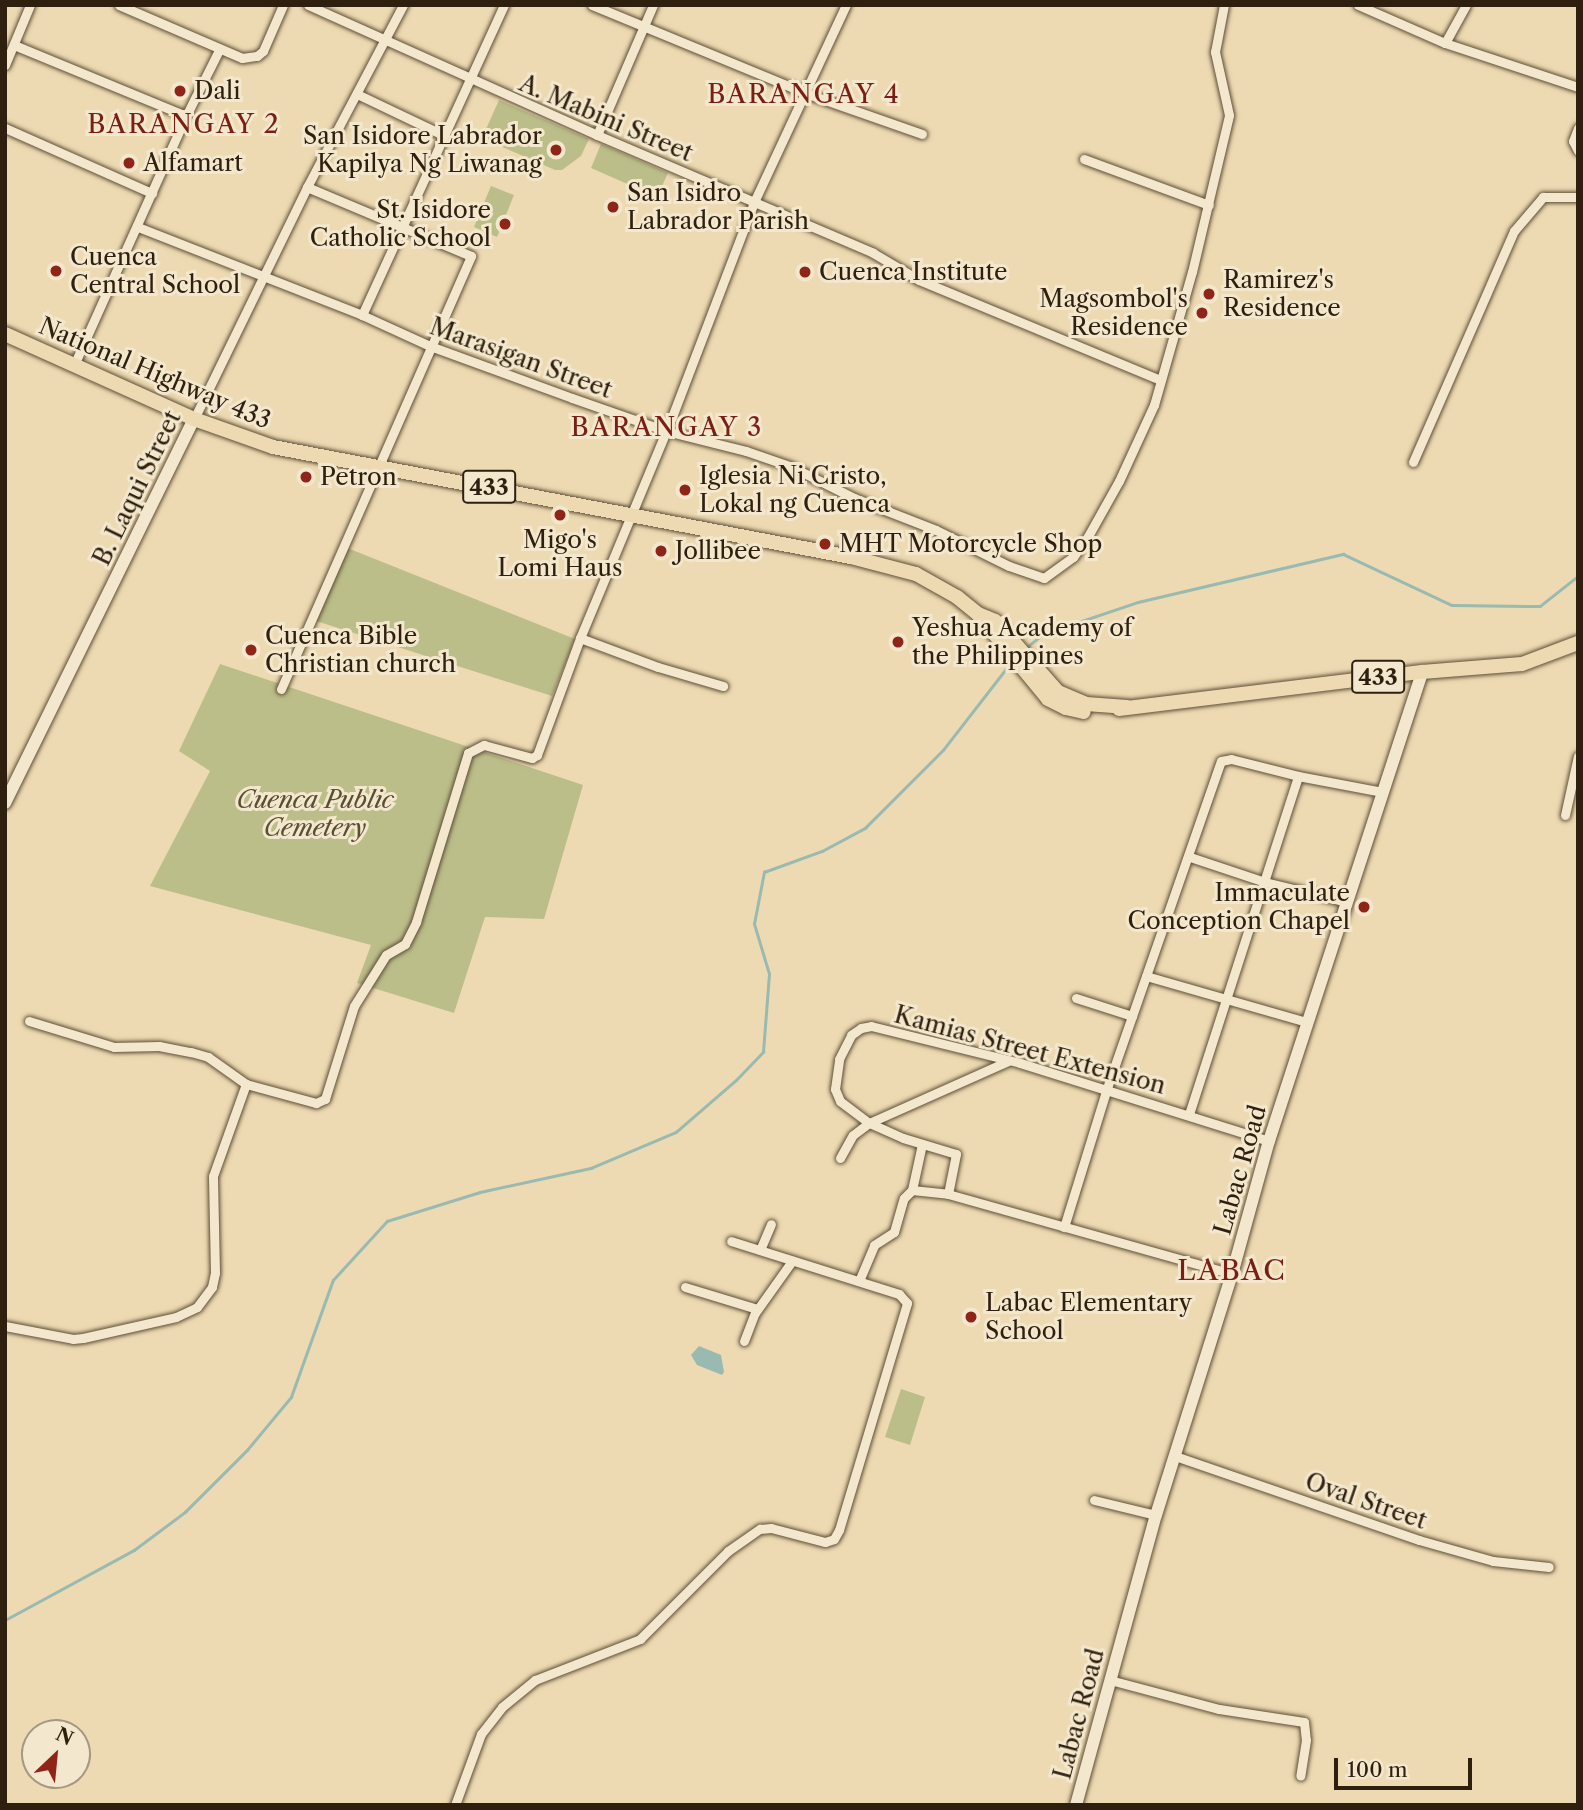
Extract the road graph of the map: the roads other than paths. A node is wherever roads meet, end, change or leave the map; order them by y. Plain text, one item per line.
1 (30, 5) edge
2 (119, 5) edge
3 (283, 5) edge
4 (308, 5) edge
5 (403, 5) edge
6 (504, 5) edge
7 (592, 5) edge
8 (653, 5) edge
9 (846, 5) edge
10 (1224, 5) edge
11 (1358, 5) edge
12 (1466, 5) edge
13 (642, 28) junction
14 (386, 42) junction
15 (1445, 43) junction
16 (14, 45) junction
17 (219, 50) junction
18 (5, 65) edge
19 (469, 79) junction
20 (1578, 87) edge
21 (804, 93) junction
22 (357, 94) junction
23 (186, 116) junction
24 (5, 128) edge
25 (1578, 128) edge
26 (922, 134) dead end
27 (443, 135) junction
28 (597, 135) junction
29 (1578, 151) edge
30 (1084, 159) dead end
31 (307, 187) junction
32 (152, 193) junction
33 (1578, 197) edge
34 (754, 202) junction
35 (1209, 205) junction
36 (402, 225) junction
37 (138, 226) junction
38 (265, 278) junction
39 (362, 315) junction
40 (5, 334) edge
41 (430, 346) junction
42 (74, 365) junction
43 (1160, 380) junction
44 (194, 419) junction
45 (666, 431) junction
46 (1413, 463) dead end
47 (377, 468) junction
48 (633, 515) junction
49 (580, 638) junction
50 (1578, 643) edge
51 (1422, 671) junction
52 (723, 686) dead end
53 (281, 689) dead end
54 (1578, 756) edge
55 (1298, 776) junction
56 (1383, 792) junction
57 (5, 803) edge
58 (1565, 815) dead end
59 (1189, 857) junction
60 (1265, 882) junction
61 (1346, 901) junction
62 (1146, 976) junction
63 (1076, 998) dead end
64 (1227, 1000) junction
65 (1132, 1016) junction
66 (29, 1021) dead end
67 (1306, 1022) junction
68 (1008, 1060) junction
69 (246, 1084) junction
70 (1107, 1088) junction
71 (1189, 1114) junction
72 (869, 1123) junction
73 (1269, 1141) junction
74 (922, 1144) junction
75 (840, 1158) dead end
76 (912, 1190) junction
77 (948, 1194) junction
78 (771, 1224) dead end
79 (1063, 1227) junction
80 (731, 1241) dead end
81 (760, 1250) junction
82 (792, 1261) junction
83 (1232, 1274) junction
84 (859, 1281) junction
85 (685, 1287) dead end
86 (757, 1309) junction
87 (5, 1326) edge
88 (744, 1341) dead end
89 (1175, 1456) junction
90 (1094, 1500) dead end
91 (1156, 1515) junction
92 (1549, 1567) dead end
93 (1110, 1680) junction
94 (1300, 1776) dead end
95 (455, 1805) edge
96 (1076, 1805) edge

1 - 16 street
2 - 17 street
3 - 17 street
4 - 14 street, A. Mabini Street
5 - 14 street, B. Laqui Street
6 - 19 street
7 - 13 street
8 - 13 street
9 - 21 street
10 - 35 street
11 - 15 street
12 - 15 street
13 - 21 street
13 - 28 street
14 - 19 street, A. Mabini Street
14 - 22 street, B. Laqui Street
15 - 20 street
16 - 18 street
16 - 23 street
17 - 23 street
19 - 27 street
19 - 28 street, A. Mabini Street
21 - 26 street
21 - 34 street
22 - 27 street
22 - 31 street, B. Laqui Street
23 - 32 street
24 - 32 street
25 - 29 street
27 - 36 street
28 - 34 street, A. Mabini Street
30 - 35 street
31 - 36 street
31 - 38 street, B. Laqui Street
32 - 37 street
33 - 46 street
34 - 43 street, A. Mabini Street
34 - 45 street
35 - 43 street
36 - 39 street
36 - 41 street
37 - 38 street, Marasigan Street
37 - 42 street
38 - 39 street, Marasigan Street
38 - 44 street, B. Laqui Street
39 - 41 street, Marasigan Street
40 - 42 main road, National Highway 433 / 433
41 - 45 street, Marasigan Street
41 - 47 street
42 - 44 main road, National Highway 433 / 433
43 - 45 street, Marasigan Street
44 - 47 main road, National Highway 433 / 433
44 - 57 street, B. Laqui Street
45 - 48 street
47 - 48 main road, National Highway 433 / 433
47 - 53 street
48 - 49 street
48 - 51 main road, National Highway 433 / 433
49 - 52 street
49 - 69 street
50 - 51 main road, National Highway 433 / 433
51 - 56 street, Labac Road
54 - 58 street
55 - 56 street
55 - 59 street
55 - 60 street
56 - 61 street, Labac Road
59 - 60 street
59 - 62 street
60 - 61 street
60 - 64 street
61 - 67 street, Labac Road
62 - 64 street
62 - 65 street
63 - 65 street
64 - 67 street
64 - 71 street
65 - 70 street
66 - 69 street
67 - 73 street, Labac Road
68 - 70 street, Kamias Street Extension
68 - 72 street
68 - 72 street, Kamias Street Extension
69 - 87 street
70 - 71 street, Kamias Street Extension
70 - 79 street
71 - 73 street, Kamias Street Extension
72 - 74 street, Kamias Street Extension
72 - 75 street
73 - 83 street, Labac Road
74 - 76 street
74 - 77 street, Kamias Street Extension
76 - 77 street
76 - 84 street
77 - 79 street
78 - 81 street
79 - 83 street
80 - 81 street
81 - 82 street
82 - 84 street
82 - 86 street
83 - 89 street, Labac Road
84 - 95 street
85 - 86 street
86 - 88 street
89 - 91 street, Labac Road
89 - 92 street, Oval Street
90 - 91 street
91 - 93 street, Labac Road
93 - 94 street
93 - 96 street, Labac Road

